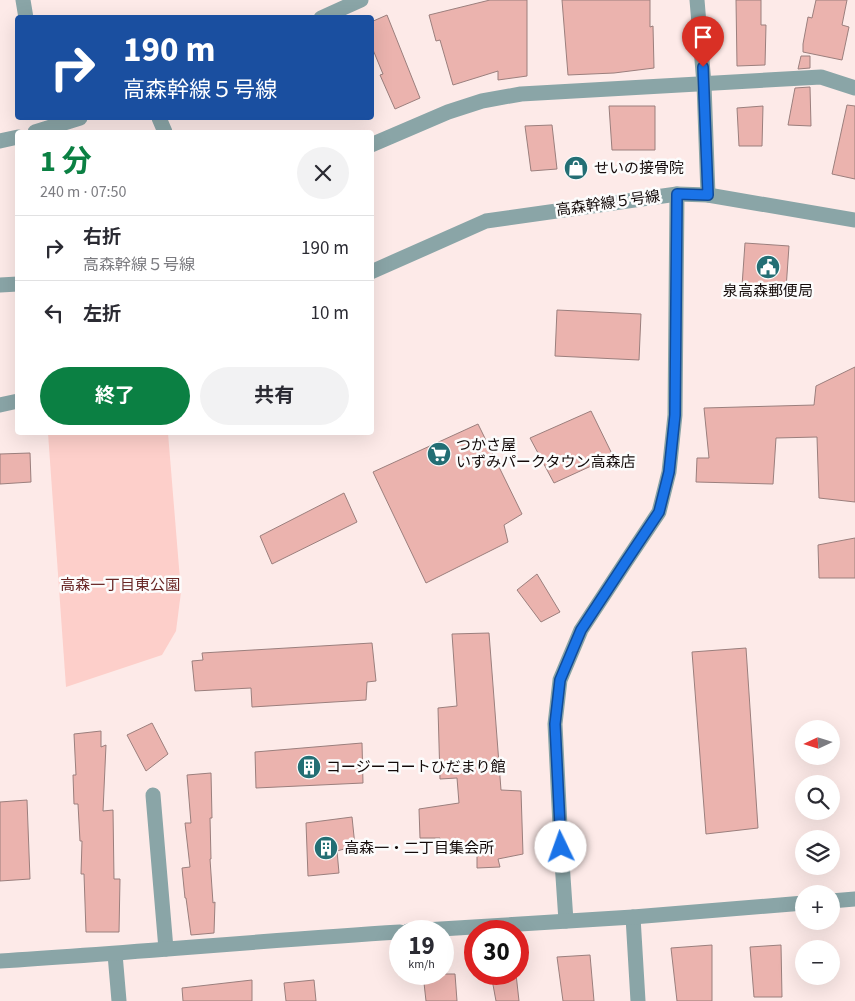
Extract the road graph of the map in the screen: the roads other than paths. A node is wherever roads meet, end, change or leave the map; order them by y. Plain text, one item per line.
1 (23, 0) edge
2 (361, 0) edge
3 (697, 0) edge
4 (26, 15) edge
5 (328, 15) edge
6 (704, 84) junction
7 (855, 88) edge
8 (71, 120) edge
9 (41, 127) edge
10 (15, 138) edge
11 (0, 141) edge
12 (374, 144) edge
13 (677, 194) junction
14 (708, 195) junction
15 (855, 220) edge
16 (374, 271) edge
17 (15, 284) edge
18 (0, 285) edge
19 (15, 402) edge
20 (0, 404) edge
21 (152, 795) dead end
22 (855, 899) edge
23 (840, 900) edge
24 (795, 904) edge
25 (633, 917) junction
26 (566, 921) junction
27 (454, 928) edge
28 (389, 933) edge
29 (166, 949) junction
30 (115, 954) junction
31 (0, 961) edge
32 (119, 1001) edge
33 (638, 1001) edge

1 - 4 street
2 - 5 street
3 - 6 street
6 - 7 street
6 - 12 street
6 - 14 street
8 - 9 street
10 - 11 street
13 - 14 street, 高森幹線５号線
13 - 16 street, 高森幹線５号線
13 - 26 street
14 - 15 street, 高森幹線５号線
17 - 18 street
19 - 20 street
21 - 29 street
22 - 23 street
24 - 25 street
25 - 26 street
25 - 33 street
26 - 27 street
28 - 29 street
29 - 30 street
30 - 31 street
30 - 32 street

